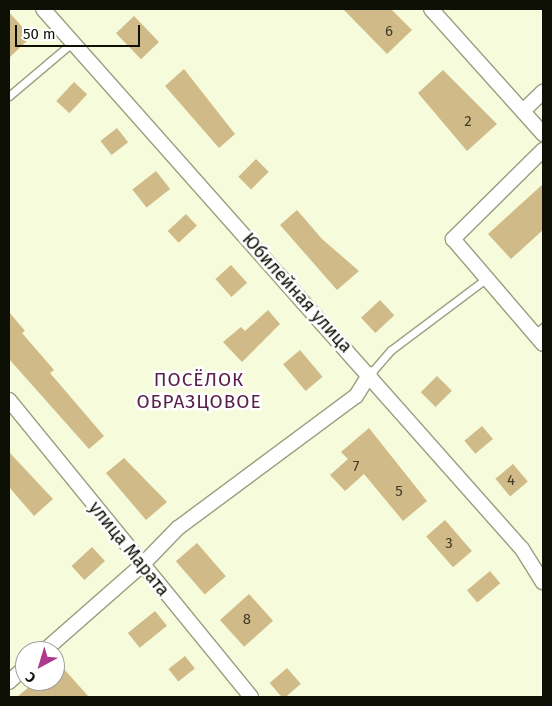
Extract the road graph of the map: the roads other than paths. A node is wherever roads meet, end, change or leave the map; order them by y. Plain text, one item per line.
1 (44, 9) edge
2 (431, 9) edge
3 (73, 42) junction
4 (543, 92) edge
5 (9, 96) edge
6 (523, 111) junction
7 (543, 134) edge
8 (543, 150) edge
9 (487, 278) junction
10 (541, 335) edge
11 (370, 374) junction
12 (9, 400) edge
13 (142, 565) junction
14 (543, 582) edge
15 (55, 641) edge
16 (251, 697) edge

1 - 3 street, Юбилейная улица
2 - 6 street
3 - 5 lane
3 - 11 street, Юбилейная улица
4 - 6 street
6 - 7 street
8 - 9 street
9 - 10 street
9 - 11 lane
11 - 13 street
11 - 14 street, Юбилейная улица
12 - 13 street, улица Марата
13 - 15 street
13 - 16 street, улица Марата

